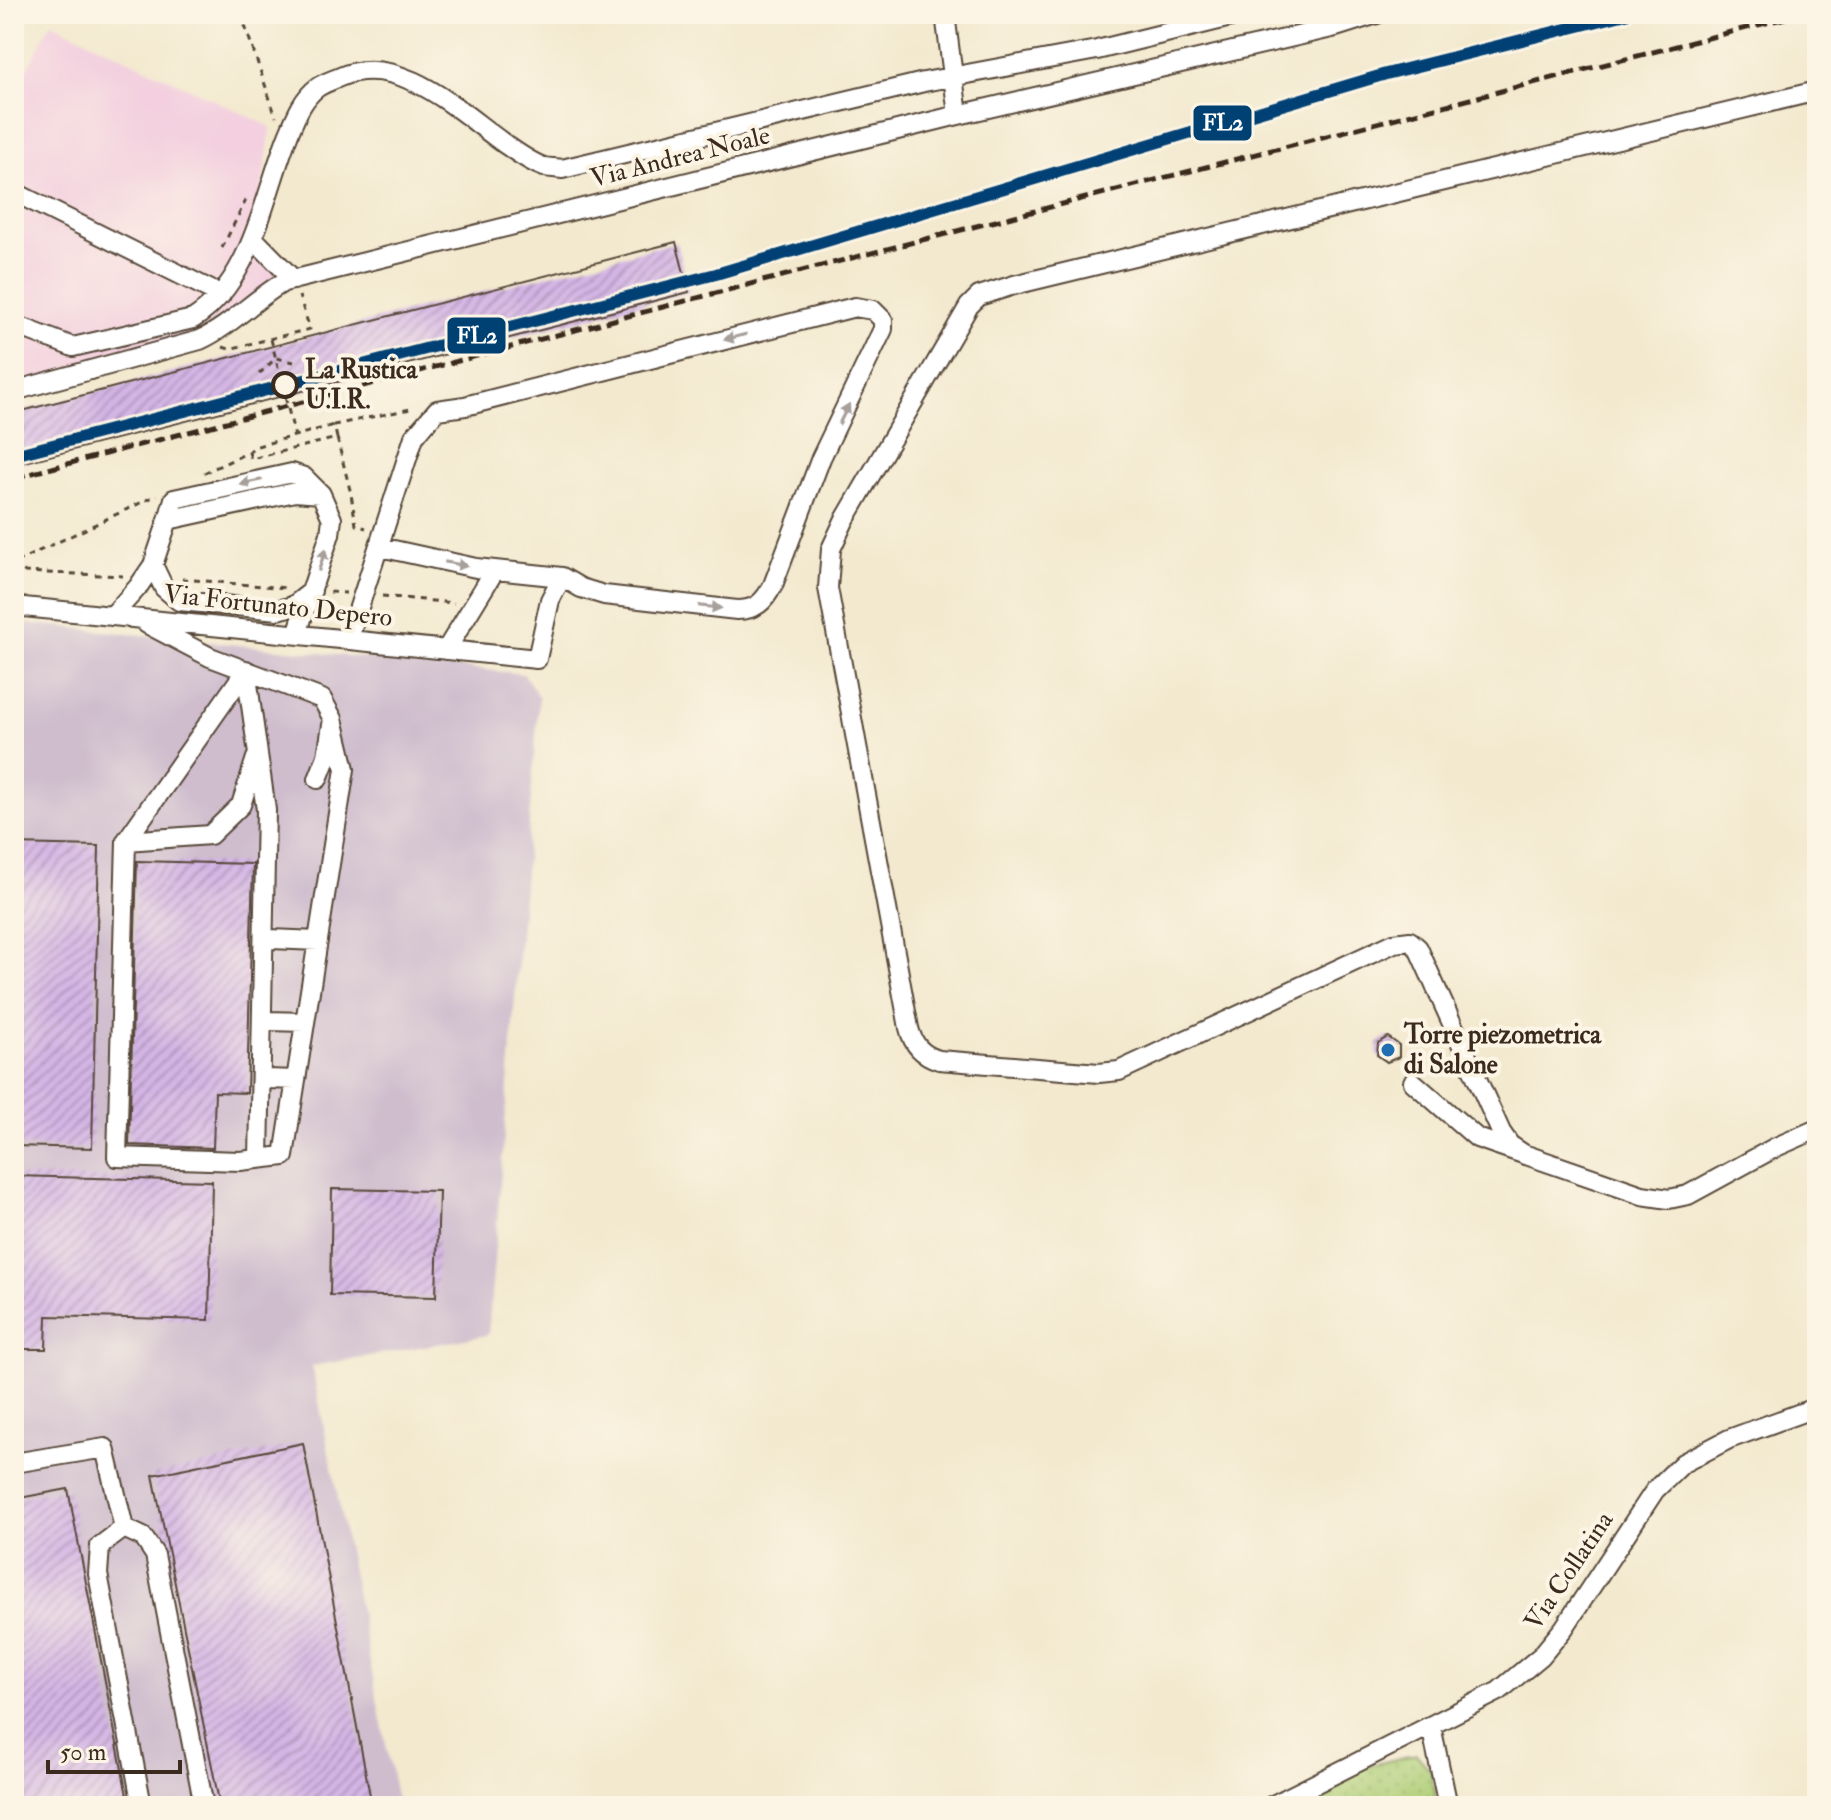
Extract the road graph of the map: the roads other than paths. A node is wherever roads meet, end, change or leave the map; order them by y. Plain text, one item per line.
1 (945, 14) edge
2 (1243, 14) edge
3 (1377, 14) edge
4 (952, 76) junction
5 (1817, 91) edge
6 (958, 115) junction
7 (14, 192) edge
8 (254, 239) junction
9 (294, 280) junction
10 (221, 295) junction
11 (18, 326) dead end
12 (14, 391) edge
13 (382, 539) junction
14 (495, 570) junction
15 (153, 573) junction
16 (562, 577) junction
17 (313, 591) junction
18 (14, 606) edge
19 (112, 616) junction
20 (138, 619) junction
21 (297, 634) junction
22 (349, 638) junction
23 (446, 650) junction
24 (246, 670) junction
25 (333, 719) junction
26 (258, 754) junction
27 (318, 779) dead end
28 (126, 841) junction
29 (271, 939) dead end
30 (318, 941) junction
31 (268, 1021) dead end
32 (305, 1022) junction
33 (267, 1079) dead end
34 (296, 1080) junction
35 (1413, 1082) dead end
36 (1817, 1129) edge
37 (1525, 1155) junction
38 (259, 1158) junction
39 (1817, 1407) edge
40 (14, 1463) edge
41 (124, 1528) junction
42 (1431, 1726) junction
43 (142, 1806) edge
44 (204, 1806) edge
45 (1271, 1806) edge
46 (1448, 1806) edge

1 - 4 street
2 - 4 street
3 - 6 street, Via Andrea Noale
4 - 6 street
4 - 8 street
5 - 37 street
6 - 9 street, Via Andrea Noale
7 - 10 street
8 - 9 street
8 - 10 street
9 - 12 street, Via Andrea Noale
10 - 11 street
13 -> 14 street
16 -> 13 street
13 - 22 street
14 - 16 street
14 - 23 street
15 - 17 street
17 -> 15 street
15 - 19 street
16 - 23 street, Via Fortunato Depero
17 - 21 street
18 - 19 street, Via Fortunato Depero
19 - 20 street, Via Fortunato Depero
20 - 21 street, Via Fortunato Depero
20 - 24 street
21 - 22 street, Via Fortunato Depero
22 - 23 street, Via Fortunato Depero
24 - 25 street
24 - 26 street
24 - 28 street
25 - 27 street
25 - 30 street
26 - 28 street
26 - 38 street
28 - 38 street
29 - 30 street
30 - 32 street
31 - 32 street
32 - 34 street
33 - 34 street
34 - 38 street
35 - 37 street
36 - 37 street
39 - 42 street, Via Collatina
40 - 41 street
41 - 43 street
41 - 44 street
42 - 45 street, Via Collatina
42 - 46 street

